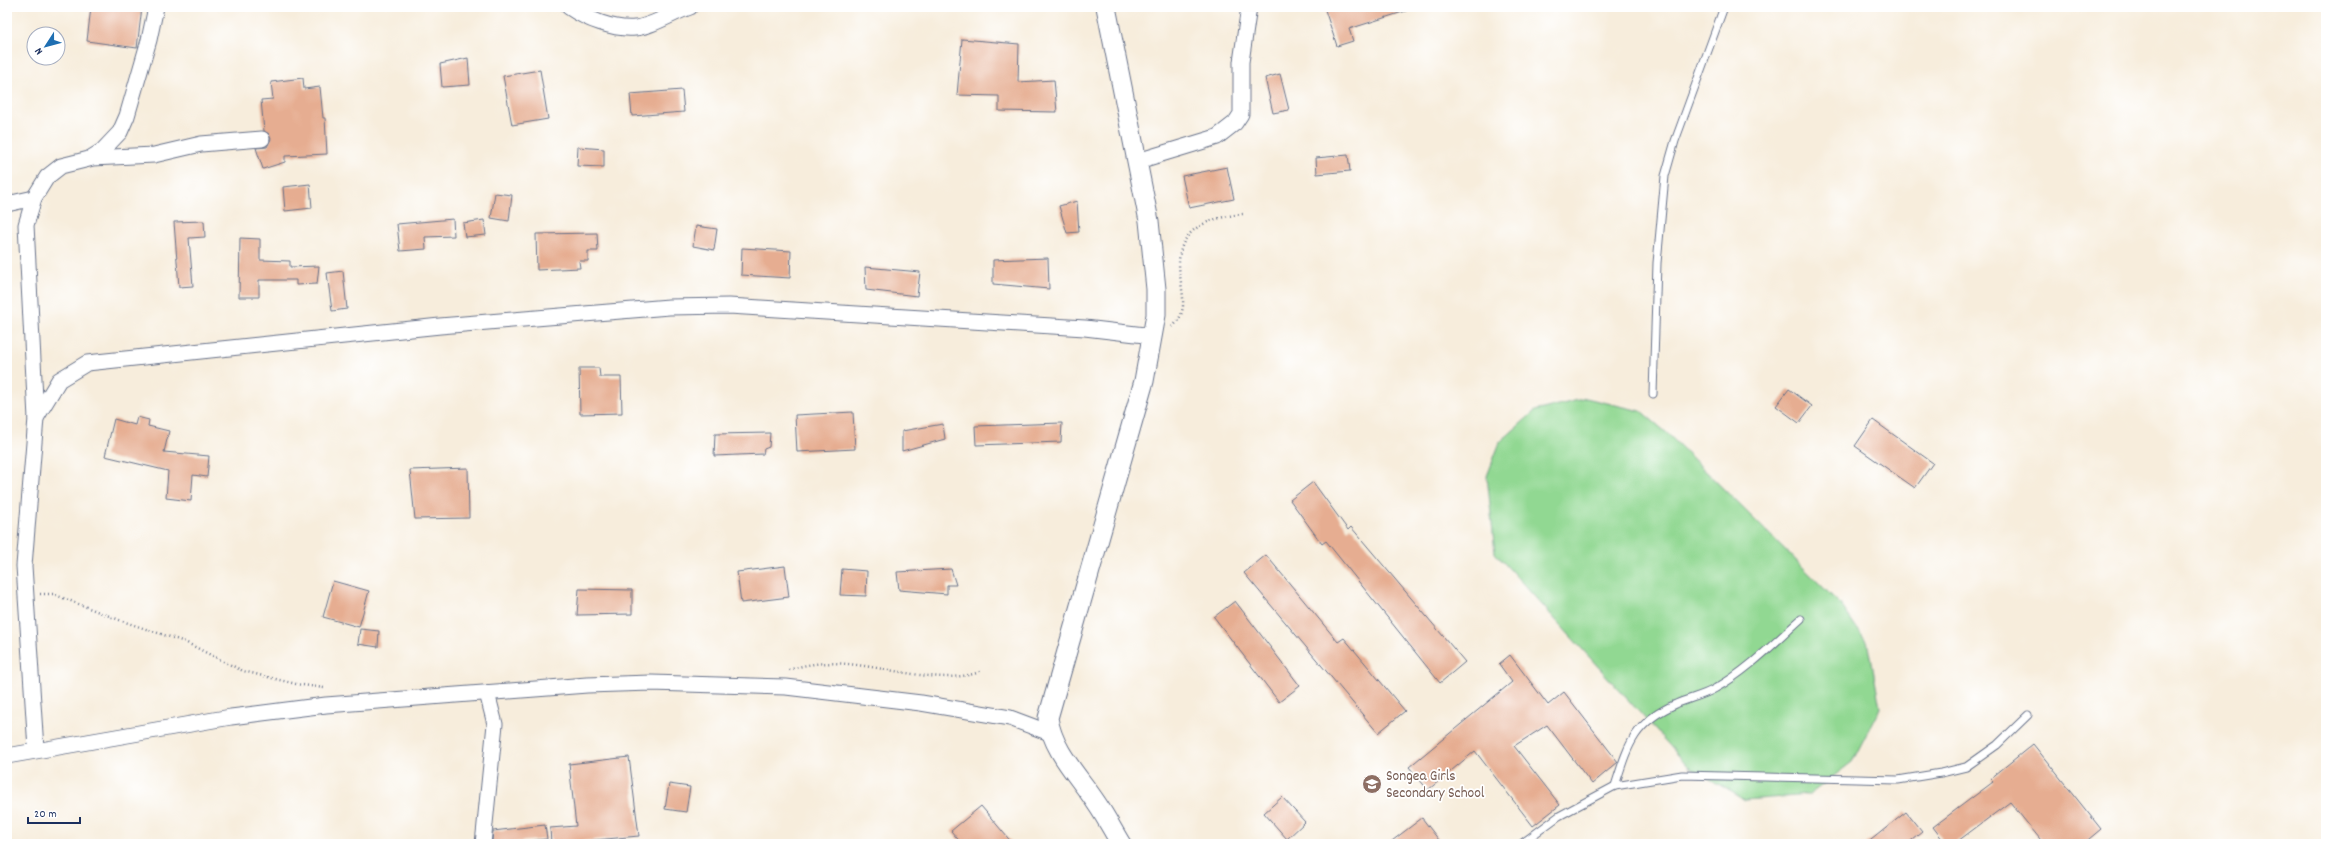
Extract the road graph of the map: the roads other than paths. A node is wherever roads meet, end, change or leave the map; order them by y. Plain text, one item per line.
1 (156, 7) edge
2 (569, 7) edge
3 (690, 7) edge
4 (1106, 7) edge
5 (1249, 7) edge
6 (1724, 7) edge
7 (262, 139) dead end
8 (89, 159) junction
9 (1138, 162) junction
10 (34, 198) junction
11 (7, 204) edge
12 (1153, 335) junction
13 (1653, 394) dead end
14 (36, 418) junction
15 (1801, 619) dead end
16 (487, 693) junction
17 (2028, 715) dead end
18 (1050, 733) junction
19 (36, 749) junction
20 (7, 756) edge
21 (1615, 786) junction
22 (483, 844) edge
23 (1121, 844) edge
24 (1521, 844) edge

1 - 8 street
2 - 3 street
4 - 9 street
5 - 9 street
6 - 13 lane
7 - 8 street
8 - 10 street
9 - 12 street
10 - 11 street
10 - 14 street
12 - 14 street
12 - 18 street
14 - 19 street
15 - 21 lane
16 - 18 street
16 - 19 street
16 - 22 street
17 - 21 lane
18 - 23 street
19 - 20 street
21 - 24 lane

